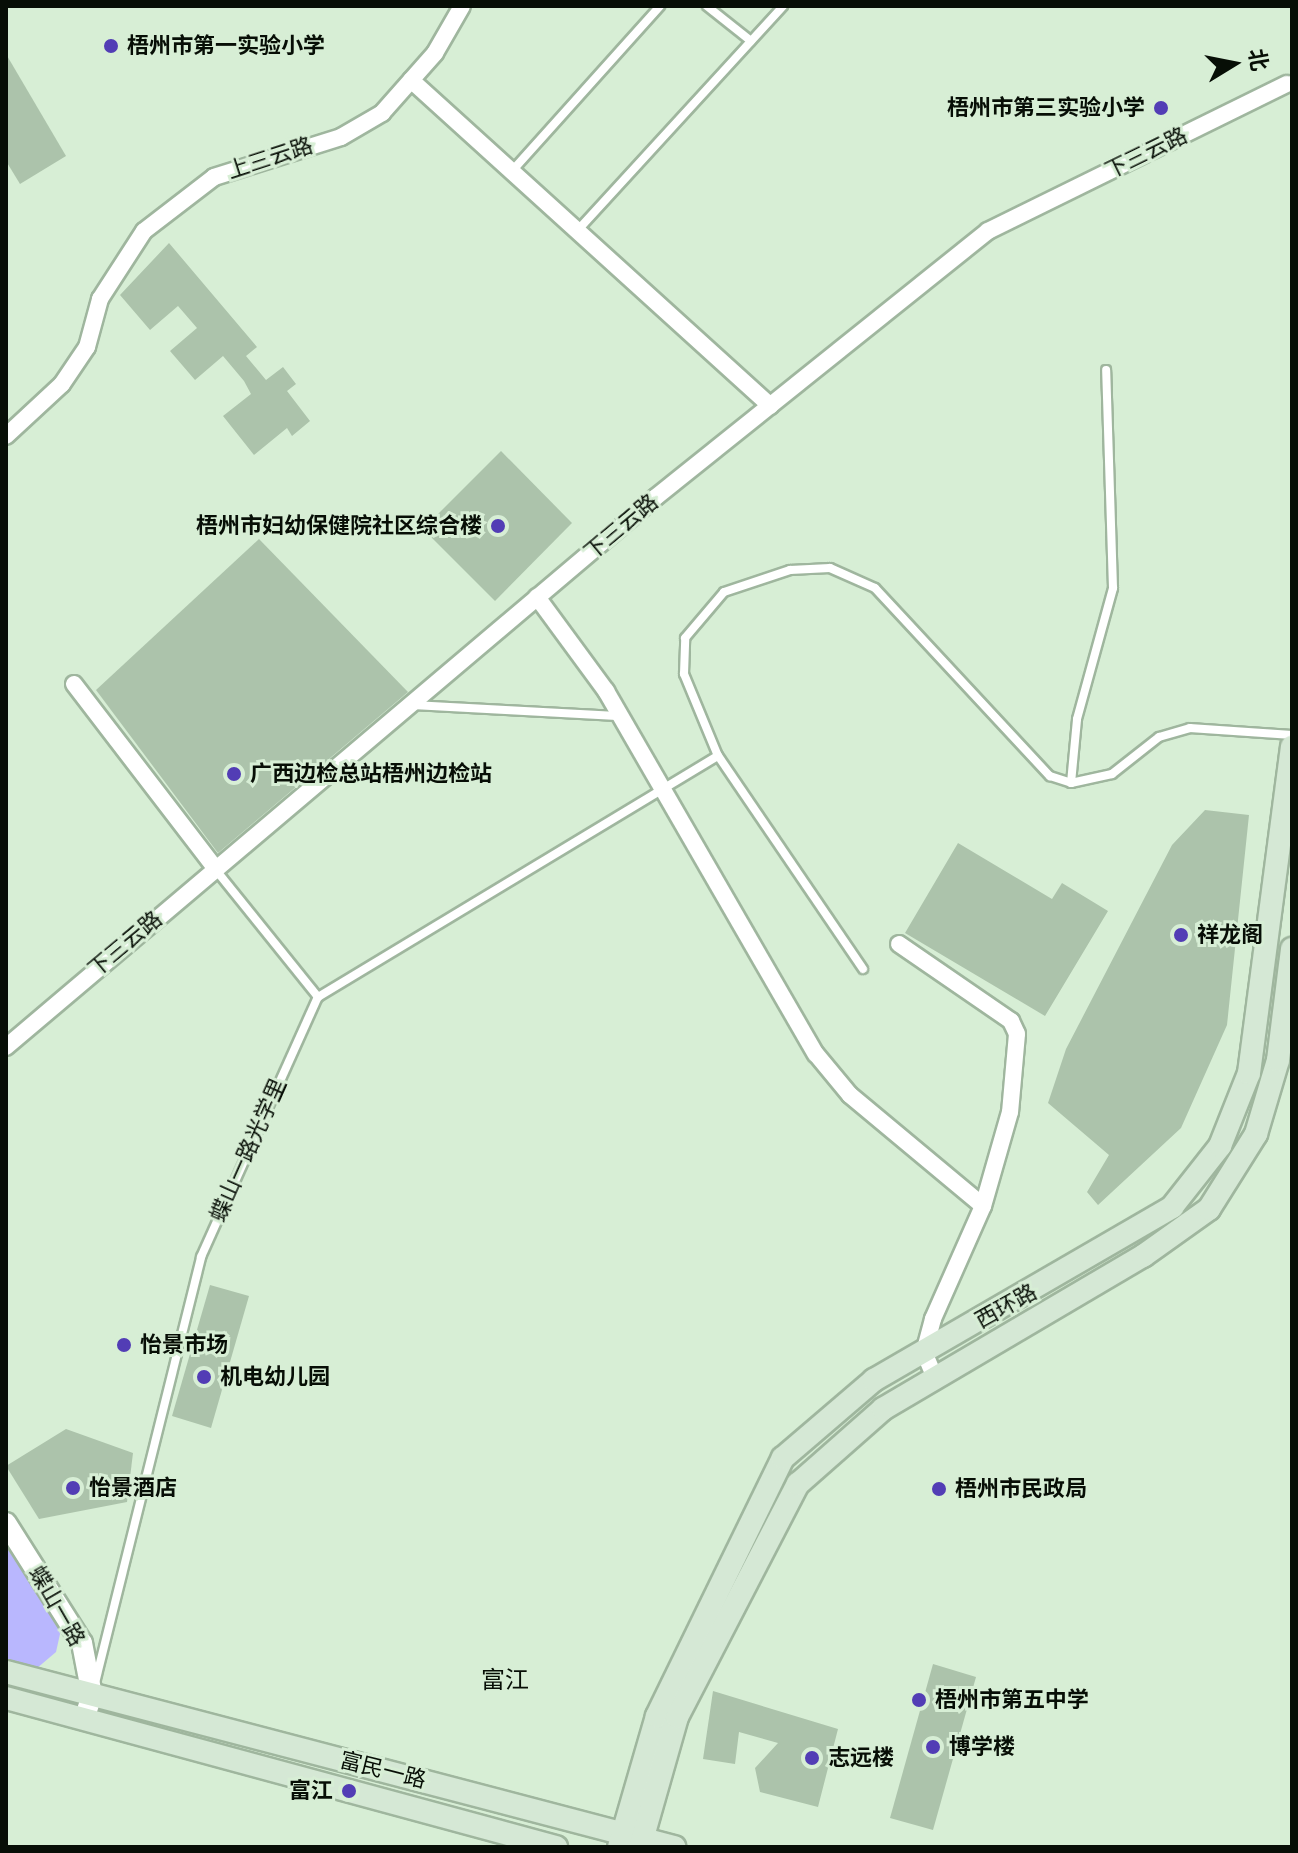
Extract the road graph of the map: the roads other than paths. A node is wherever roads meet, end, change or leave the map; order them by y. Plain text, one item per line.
1 (462, 6) edge
2 (660, 6) edge
3 (707, 6) edge
4 (783, 6) edge
5 (751, 41) junction
6 (411, 80) junction
7 (1287, 84) dead end
8 (512, 171) junction
9 (577, 231) junction
10 (1106, 370) dead end
11 (770, 406) junction
12 (6, 436) edge
13 (537, 597) junction
14 (74, 684) dead end
15 (409, 705) junction
16 (619, 716) junction
17 (1292, 735) edge
18 (1292, 747) edge
19 (718, 756) junction
20 (1071, 783) junction
21 (660, 791) junction
22 (215, 868) junction
23 (899, 944) dead end
24 (1292, 949) edge
25 (863, 969) dead end
26 (318, 997) junction
27 (6, 1047) edge
28 (983, 1206) junction
29 (924, 1352) junction
30 (934, 1376) junction
31 (6, 1523) edge
32 (6, 1672) edge
33 (92, 1695) junction
34 (6, 1698) edge
35 (84, 1719) junction
36 (631, 1841) edge
37 (556, 1847) edge
38 (674, 1847) edge

1 - 6 street, 上三云路
2 - 8 lane
3 - 5 lane
4 - 5 lane
5 - 9 lane
6 - 8 street
6 - 12 street, 上三云路
7 - 11 street, 下三云路
8 - 9 street
9 - 11 street
10 - 20 lane
11 - 13 street, 下三云路
13 - 15 street, 下三云路
13 - 16 street
14 - 22 street
15 - 16 lane
15 - 22 street, 下三云路
16 - 21 street
17 - 20 lane
18 - 29 main road, 西环路
19 - 20 lane
19 - 21 lane
19 - 25 lane
21 - 26 lane
21 - 28 street
22 - 26 lane
22 - 27 street, 下三云路
23 - 28 street
24 - 30 main road, 西环路
26 - 33 lane, 蝶山一路光学里
28 - 29 street
29 - 30 street
29 - 36 main road, 西环路
30 - 36 main road, 西环路
31 - 33 street, 蝶山一路
32 - 33 main road, 富民一路
33 - 35 street
33 - 36 main road, 富民一路
34 - 35 main road
35 - 37 main road
36 - 38 main road, 富民一路

